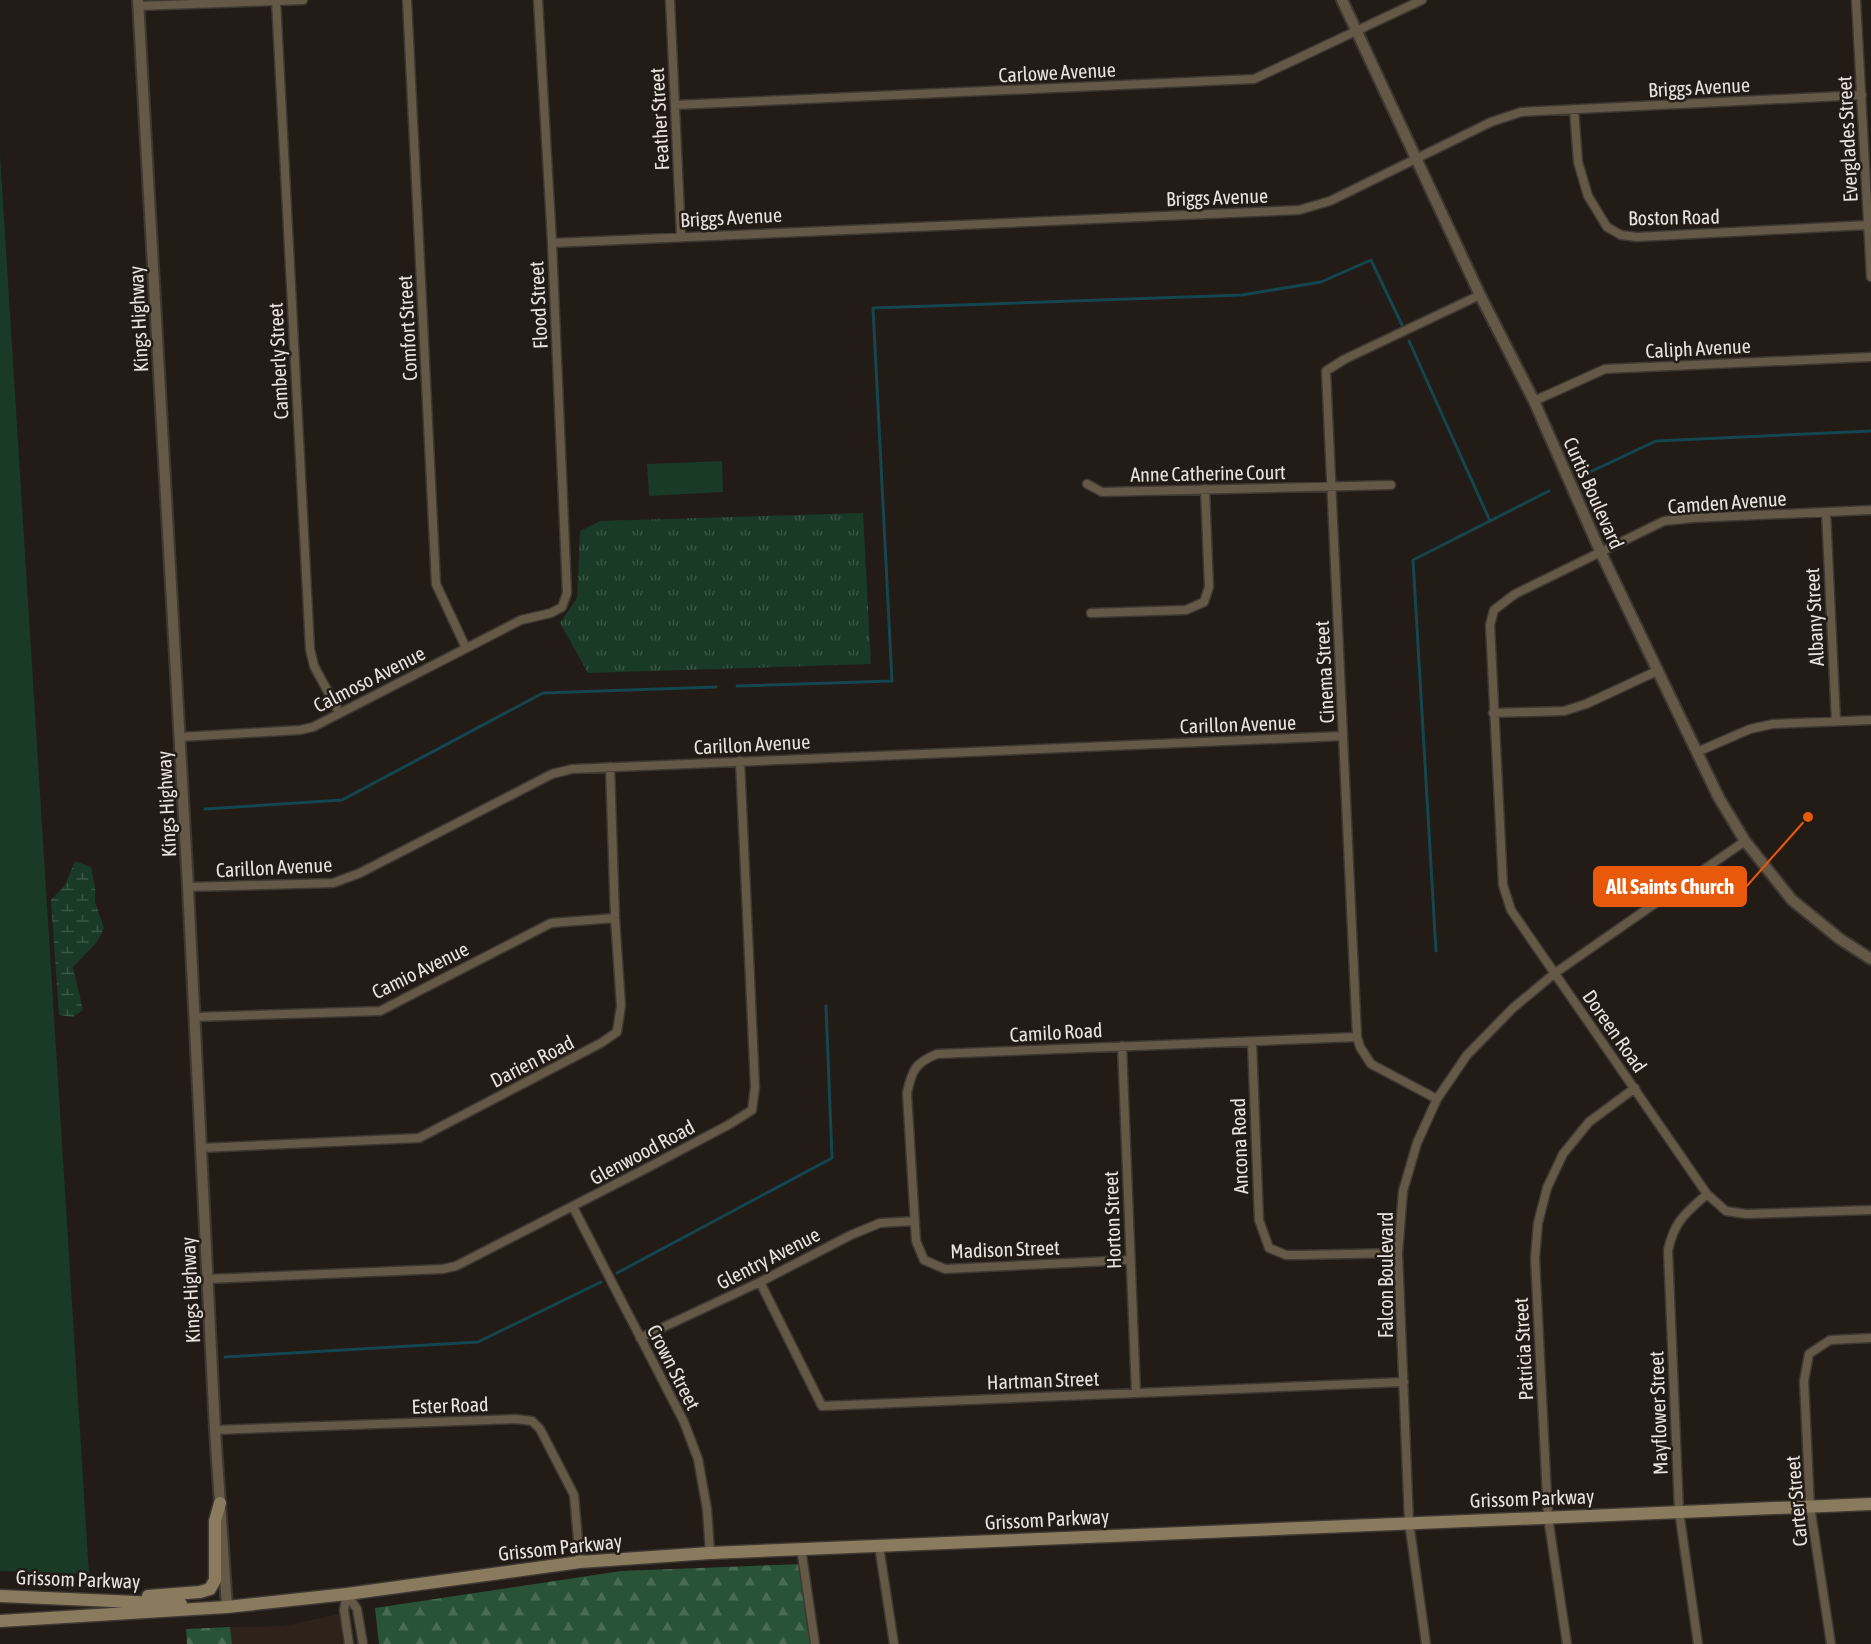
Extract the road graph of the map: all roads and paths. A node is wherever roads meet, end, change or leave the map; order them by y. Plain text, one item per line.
1 (303, 0) edge
2 (407, 0) edge
3 (538, 0) edge
4 (670, 0) edge
5 (1342, 0) edge
6 (1422, 0) edge
7 (1856, 0) edge
8 (276, 1) edge
9 (138, 3) edge
10 (1357, 30) junction
11 (1862, 95) junction
12 (675, 105) junction
13 (1574, 109) junction
14 (1416, 159) junction
15 (1868, 225) junction
16 (681, 236) junction
17 (552, 243) junction
18 (1871, 276) edge
19 (1480, 295) junction
20 (1871, 357) edge
21 (1534, 401) junction
22 (1087, 484) dead end
23 (1330, 485) junction
24 (1391, 485) dead end
25 (1205, 489) junction
26 (1871, 510) edge
27 (1826, 512) junction
28 (1601, 553) junction
29 (562, 607) joint
30 (1091, 613) dead end
31 (466, 648) junction
32 (1657, 671) junction
33 (339, 712) junction
34 (1493, 713) junction
35 (1871, 720) edge
36 (1836, 721) junction
37 (1343, 736) junction
38 (180, 737) junction
39 (1697, 752) junction
40 (740, 761) junction
41 (610, 767) junction
42 (1745, 841) junction
43 (189, 887) junction
44 (615, 918) junction
45 (1871, 959) edge
46 (1555, 974) junction
47 (195, 1017) junction
48 (1357, 1037) junction
49 (1252, 1042) junction
50 (1122, 1046) junction
51 (1635, 1088) junction
52 (1437, 1099) junction
53 (201, 1148) junction
54 (1707, 1194) junction
55 (573, 1207) junction
56 (1871, 1210) edge
57 (915, 1221) junction
58 (1398, 1253) junction
59 (1130, 1260) junction
60 (207, 1279) junction
61 (760, 1282) junction
62 (640, 1338) junction
63 (1871, 1338) edge
64 (1404, 1382) junction
65 (1136, 1393) junction
66 (215, 1430) junction
67 (220, 1503) junction
68 (1871, 1504) edge
69 (1810, 1506) junction
70 (1679, 1511) junction
71 (1548, 1517) junction
72 (1409, 1522) junction
73 (879, 1546) junction
74 (801, 1548) junction
75 (710, 1552) junction
76 (580, 1562) junction
77 (346, 1594) junction
78 (0, 1596) edge
79 (120, 1600) junction
80 (227, 1607) junction
81 (0, 1621) edge
82 (349, 1644) edge
83 (363, 1644) edge
84 (815, 1644) edge
85 (894, 1644) edge
86 (1426, 1644) edge
87 (1566, 1644) edge
88 (1698, 1644) edge
89 (1830, 1644) edge

1 - 8 street
2 - 31 street, Comfort Street
3 - 17 street, Flood Street
4 - 12 street, Feather Street
5 - 10 street, Curtis Boulevard
6 - 10 street, Carlowe Avenue
7 - 11 street, Everglades Street
8 - 9 street
8 - 33 street, Camberly Street
9 - 38 street, Kings Highway
10 - 12 street, Carlowe Avenue
10 - 14 street, Curtis Boulevard
11 - 13 street, Briggs Avenue
11 - 15 street, Everglades Street
12 - 16 street, Feather Street
13 - 14 street, Briggs Avenue
13 - 15 street, Boston Road
14 - 16 street, Briggs Avenue
14 - 19 street, Curtis Boulevard
15 - 18 street, Everglades Street
16 - 17 street, Briggs Avenue
17 - 29 street, Flood Street
19 - 21 street, Curtis Boulevard
19 - 23 street, Cinema Street
20 - 21 street, Caliph Avenue
21 - 28 street, Curtis Boulevard
22 - 25 street, Anne Catherine Court
23 - 24 street, Anne Catherine Court
23 - 25 street, Anne Catherine Court
23 - 37 street, Cinema Street
25 - 30 street
26 - 27 street, Camden Avenue
27 - 28 street, Camden Avenue
27 - 36 street, Albany Street
28 - 32 street, Curtis Boulevard
28 - 34 street, Camden Avenue
29 - 31 street, Calmoso Avenue
31 - 33 street, Calmoso Avenue
32 - 34 street
32 - 39 street, Curtis Boulevard
33 - 38 street, Calmoso Avenue
34 - 46 street, Doreen Road
35 - 36 street
36 - 39 street
37 - 40 street, Carillon Avenue
37 - 48 street, Cinema Street
38 - 43 street, Kings Highway
39 - 42 street, Curtis Boulevard
40 - 41 street, Carillon Avenue
40 - 55 street, Glenwood Road
41 - 43 street, Carillon Avenue
41 - 44 street, Darien Road
42 - 45 street, Curtis Boulevard
42 - 46 street, Falcon Boulevard
43 - 47 street, Kings Highway
44 - 47 street, Camio Avenue
44 - 53 street, Darien Road
46 - 51 street, Doreen Road
46 - 52 street, Falcon Boulevard
47 - 53 street, Kings Highway
48 - 49 street, Camilo Road
48 - 52 street, Cinema Street
49 - 50 street, Camilo Road
49 - 58 street, Ancona Road
50 - 57 street, Camilo Road
50 - 59 street, Horton Street
51 - 54 street, Doreen Road
51 - 71 street, Patricia Street
52 - 58 street, Falcon Boulevard
53 - 60 street, Kings Highway
54 - 56 street, Doreen Road
54 - 70 street, Mayflower Street
55 - 60 street, Glenwood Road
55 - 62 street, Crown Street
57 - 59 street, Madison Street
57 - 61 street, Glentry Avenue
58 - 64 street, Falcon Boulevard
59 - 65 street, Horton Street
60 - 66 street, Kings Highway
61 - 62 street, Glentry Avenue
61 - 65 street, Hartman Street
62 - 75 street, Crown Street
63 - 69 street, Carter Street
64 - 65 street, Hartman Street
64 - 72 street, Falcon Boulevard
66 - 67 street, Kings Highway
66 - 76 street, Ester Road
67 - 79 main road
67 - 80 street, Kings Highway
68 - 69 main road, Grissom Parkway
69 - 70 main road, Grissom Parkway
69 - 89 street, Carter Street
70 - 71 main road, Grissom Parkway
70 - 88 street, Mayflower Street
71 - 72 main road, Grissom Parkway
71 - 87 street, Patricia Street
72 - 73 main road, Grissom Parkway
72 - 86 street, Falcon Boulevard
73 - 74 main road, Grissom Parkway
73 - 85 street
74 - 75 main road, Grissom Parkway
74 - 84 street
75 - 76 main road, Grissom Parkway
76 - 77 main road, Grissom Parkway
77 - 80 main road, Grissom Parkway
77 - 82 street
77 - 83 street
78 - 79 main road, Grissom Parkway
79 - 80 main road, Grissom Parkway
80 - 81 main road, Grissom Parkway

